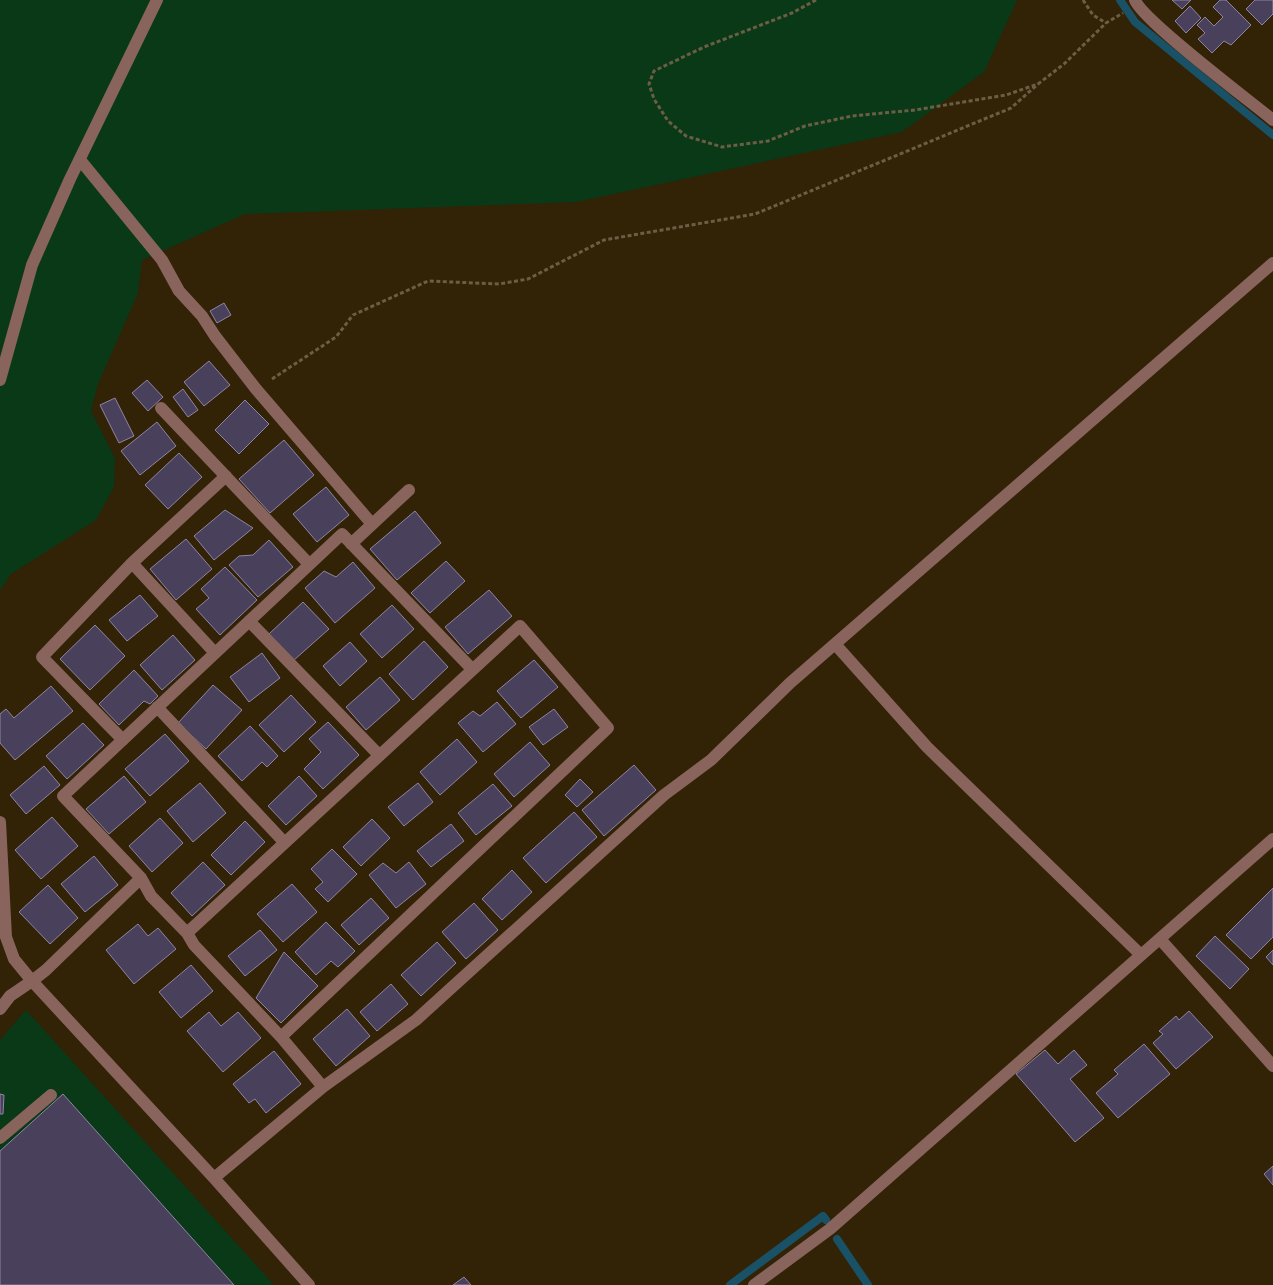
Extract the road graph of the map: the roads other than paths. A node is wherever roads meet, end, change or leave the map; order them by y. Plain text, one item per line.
1 (157, 0) edge
2 (1135, 0) edge
3 (1273, 120) edge
4 (80, 161) junction
5 (1273, 263) edge
6 (0, 380) edge
7 (161, 408) dead end
8 (226, 476) junction
9 (409, 490) dead end
10 (372, 524) junction
11 (351, 544) junction
12 (132, 563) junction
13 (310, 564) junction
14 (249, 621) junction
15 (834, 644) junction
16 (215, 653) junction
17 (472, 669) junction
18 (157, 708) junction
19 (123, 740) junction
20 (379, 755) junction
21 (0, 822) edge
22 (1273, 839) edge
23 (284, 842) junction
24 (141, 878) junction
25 (186, 933) junction
26 (1160, 939) junction
27 (1141, 955) junction
28 (32, 981) junction
29 (0, 1009) edge
30 (281, 1037) junction
31 (1273, 1066) edge
32 (322, 1087) junction
33 (51, 1095) dead end
34 (0, 1138) edge
35 (214, 1178) junction
36 (309, 1285) edge
37 (754, 1285) edge

1 - 4 street
2 - 3 street
4 - 6 street
4 - 10 street
5 - 15 street
7 - 8 street
8 - 12 street
8 - 13 street
9 - 10 street
10 - 11 street
11 - 13 street
11 - 17 street
12 - 16 street
12 - 19 street
13 - 14 street
14 - 16 street
14 - 20 street
15 - 27 street
15 - 32 street
16 - 18 street
17 - 20 street
17 - 30 street
18 - 19 street
18 - 23 street
19 - 24 street
20 - 23 street
21 - 28 street
22 - 26 street
23 - 25 street
24 - 25 street
24 - 28 street
25 - 30 street
26 - 27 street
26 - 31 street
27 - 37 street
28 - 29 street
28 - 35 street
30 - 32 street
32 - 35 street
33 - 34 street
35 - 36 street

